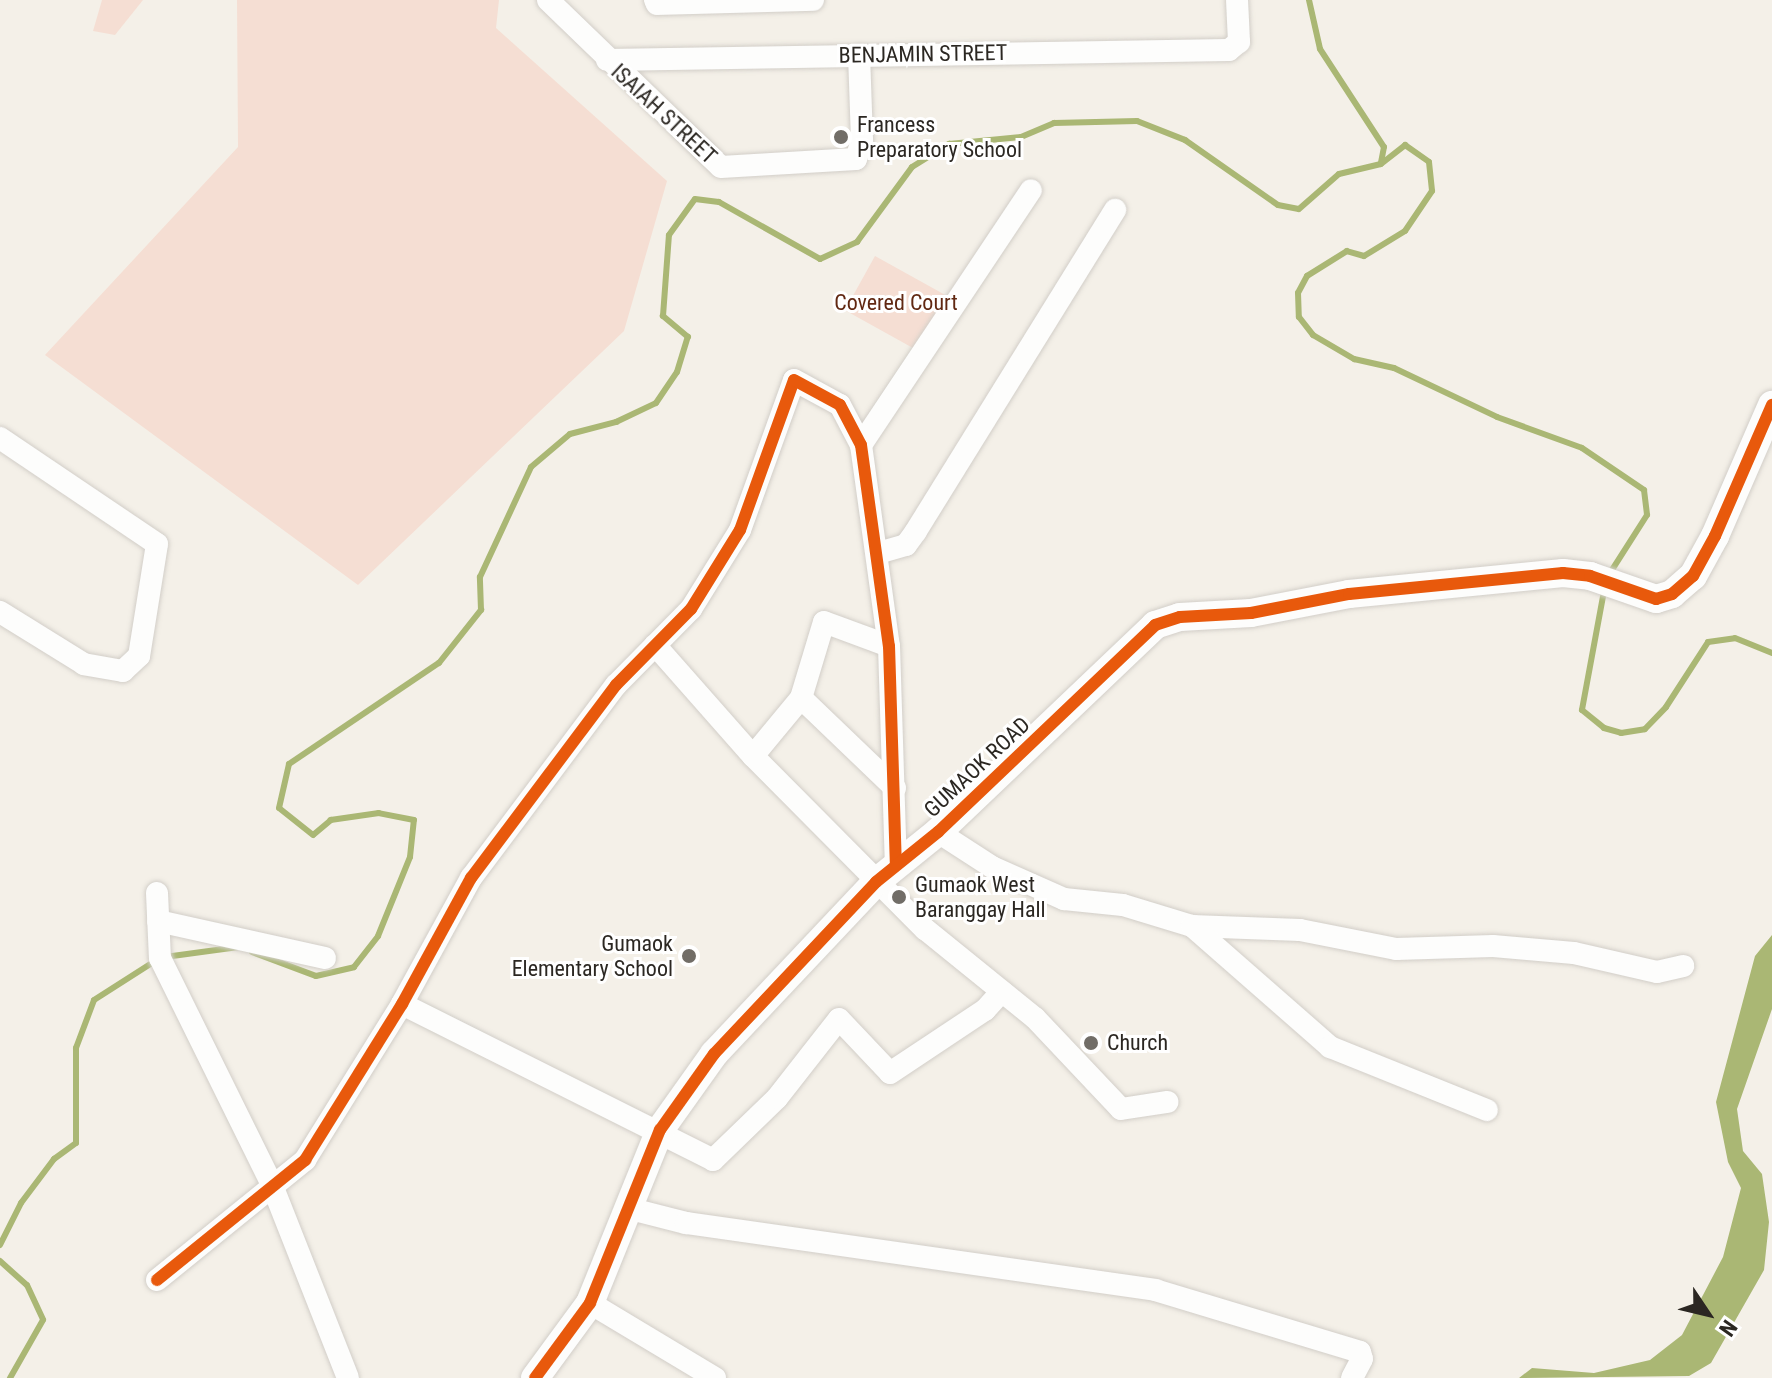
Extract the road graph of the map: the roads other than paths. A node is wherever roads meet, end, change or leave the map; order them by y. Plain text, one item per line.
1 (548, 0) edge
2 (655, 0) edge
3 (813, 0) edge
4 (1237, 0) edge
5 (859, 55) junction
6 (607, 60) junction
7 (1031, 190) dead end
8 (1115, 210) dead end
9 (1772, 405) edge
10 (0, 438) edge
11 (861, 445) junction
12 (878, 553) junction
13 (0, 612) edge
14 (655, 645) junction
15 (889, 646) junction
16 (801, 698) junction
17 (753, 756) junction
18 (895, 788) junction
19 (938, 832) junction
20 (886, 873) junction
21 (157, 893) dead end
22 (158, 921) junction
23 (1192, 926) junction
24 (325, 958) dead end
25 (1683, 966) dead end
26 (1002, 991) junction
27 (402, 1004) junction
28 (1167, 1102) dead end
29 (1487, 1110) dead end
30 (660, 1130) junction
31 (272, 1185) junction
32 (627, 1208) junction
33 (157, 1280) dead end
34 (590, 1303) junction
35 (348, 1378) edge
36 (535, 1378) edge
37 (715, 1378) edge
38 (1352, 1378) edge

1 - 6 street
2 - 3 street
4 - 5 street, BENJAMIN STREET
5 - 6 street, BENJAMIN STREET
5 - 6 street, ISAIAH STREET
7 - 11 street
8 - 12 street
9 - 19 street, GUMAOK ROAD
10 - 13 street
11 - 12 street
11 - 14 street
12 - 15 street
14 - 17 street
14 - 27 street
15 - 16 street
15 - 18 street
16 - 17 street
16 - 18 street
17 - 20 street
18 - 20 street
19 - 20 street, GUMAOK ROAD
19 - 23 street
20 - 26 street
20 - 30 street, GUMAOK ROAD
21 - 22 street
22 - 24 street
22 - 31 street
23 - 25 street
23 - 29 street
26 - 28 street
26 - 30 street
27 - 30 street
27 - 31 street
30 - 32 street, GUMAOK ROAD
31 - 33 street
31 - 35 street
32 - 34 street, GUMAOK ROAD
32 - 38 street
34 - 36 street, GUMAOK ROAD
34 - 37 street

